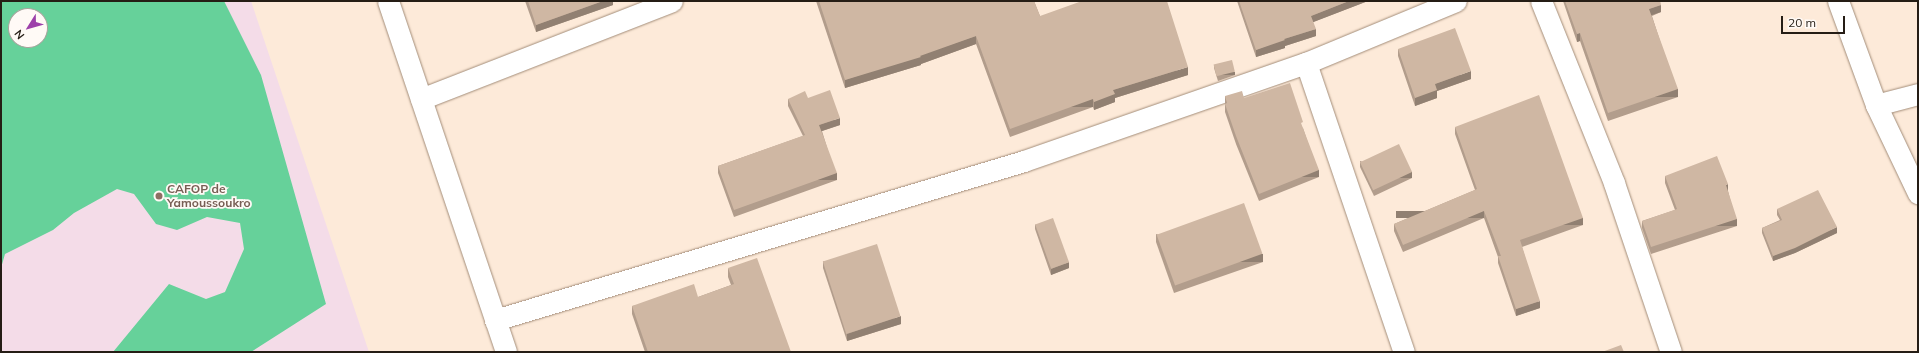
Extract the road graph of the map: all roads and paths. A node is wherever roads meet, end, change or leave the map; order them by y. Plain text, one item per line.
1 (388, 1) edge
2 (672, 1) edge
3 (1456, 1) edge
4 (1541, 1) edge
5 (1838, 1) edge
6 (1306, 63) junction
7 (1918, 94) edge
8 (421, 99) junction
9 (1876, 105) junction
10 (1918, 193) edge
11 (495, 320) junction
12 (506, 352) edge
13 (1404, 352) edge
14 (1671, 352) edge

1 - 8 street
2 - 8 street
3 - 6 street
4 - 14 street
5 - 9 street
6 - 11 street
6 - 13 street
7 - 9 street
8 - 11 street
9 - 10 street
11 - 12 street

